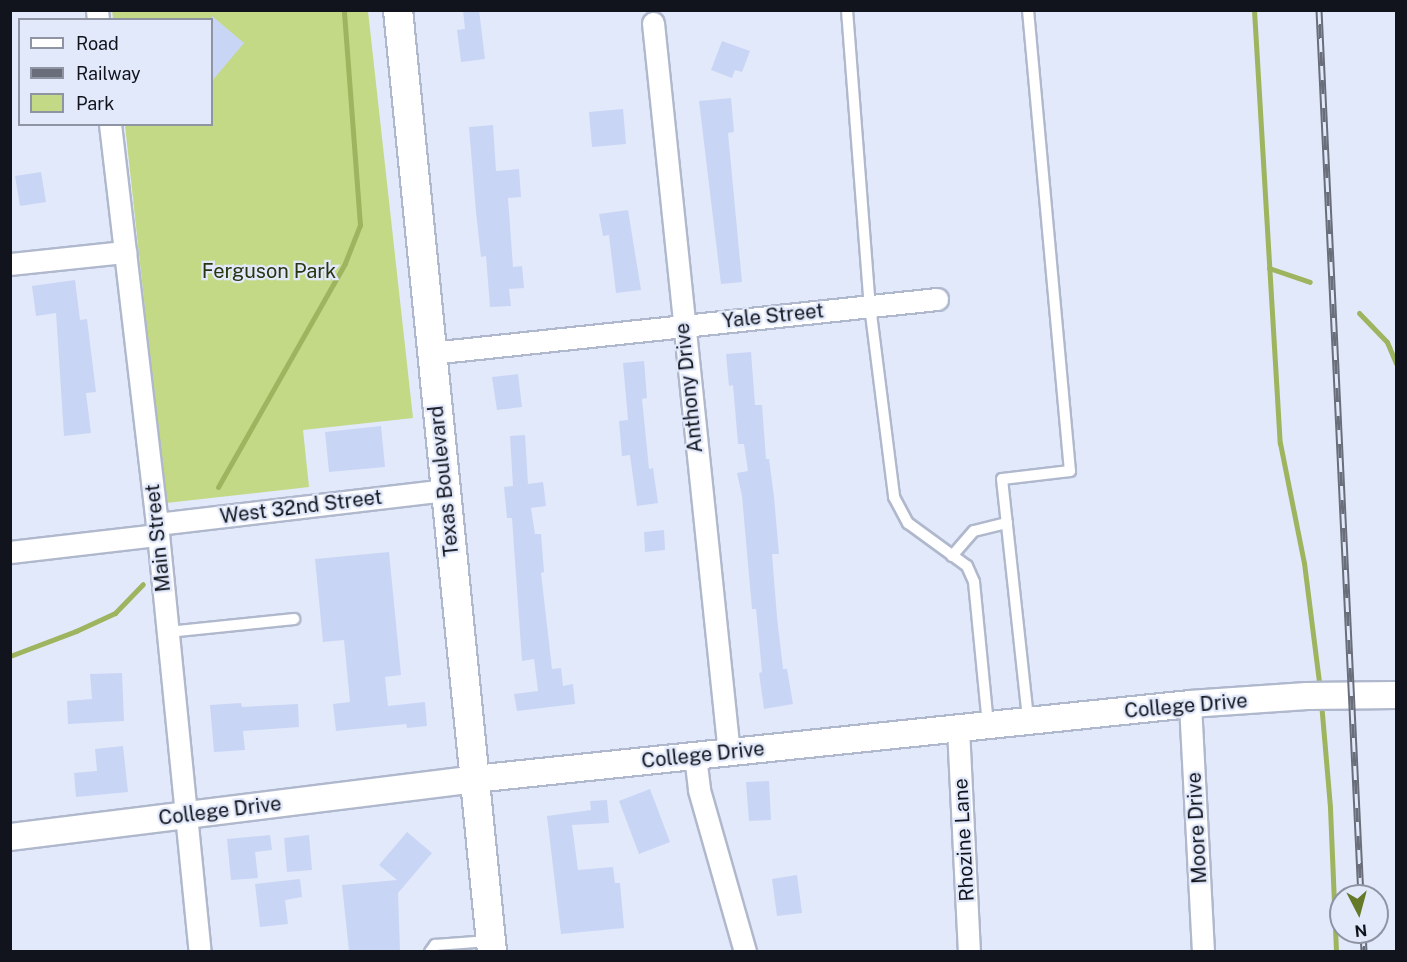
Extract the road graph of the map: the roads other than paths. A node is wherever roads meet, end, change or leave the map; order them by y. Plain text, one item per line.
1 (398, 10) edge
2 (847, 10) edge
3 (1028, 10) edge
4 (652, 23) dead end
5 (110, 126) edge
6 (125, 252) junction
7 (10, 264) edge
8 (937, 299) dead end
9 (870, 306) junction
10 (682, 326) junction
11 (431, 353) junction
12 (445, 490) junction
13 (1007, 523) junction
14 (157, 530) junction
15 (10, 552) edge
16 (952, 556) junction
17 (294, 619) dead end
18 (168, 632) junction
19 (1396, 695) edge
20 (1190, 705) junction
21 (1028, 721) junction
22 (988, 725) junction
23 (958, 728) junction
24 (729, 753) junction
25 (696, 756) junction
26 (474, 778) junction
27 (188, 815) junction
28 (10, 837) edge
29 (492, 946) edge
30 (200, 951) edge
31 (430, 951) edge
32 (745, 951) edge
33 (969, 951) edge
34 (1203, 951) edge

1 - 11 main road, Texas Boulevard
2 - 9 lane
3 - 13 lane
4 - 10 street, Anthony Drive
5 - 6 street, Main Street
6 - 7 street
6 - 14 street, Main Street
8 - 9 street, Yale Street
9 - 10 street, Yale Street
9 - 16 lane
10 - 11 street, Yale Street
10 - 24 street, Anthony Drive
11 - 12 main road, Texas Boulevard
12 - 14 street, West 32nd Street
12 - 26 main road, Texas Boulevard
13 - 16 lane
13 - 21 lane
14 - 15 street, West 32nd Street
14 - 18 street, Main Street
16 - 22 lane
17 - 18 lane
18 - 27 street, Main Street
19 - 20 street, College Drive
20 - 21 street, College Drive
20 - 34 street, Moore Drive
21 - 22 street, College Drive
22 - 23 street, College Drive
23 - 24 street, College Drive
23 - 33 street, Rhozine Lane
24 - 25 street, College Drive
25 - 26 street, College Drive
25 - 32 street
26 - 27 street, College Drive
26 - 29 main road, Texas Boulevard
27 - 28 street, College Drive
27 - 30 street, Main Street
29 - 31 lane

